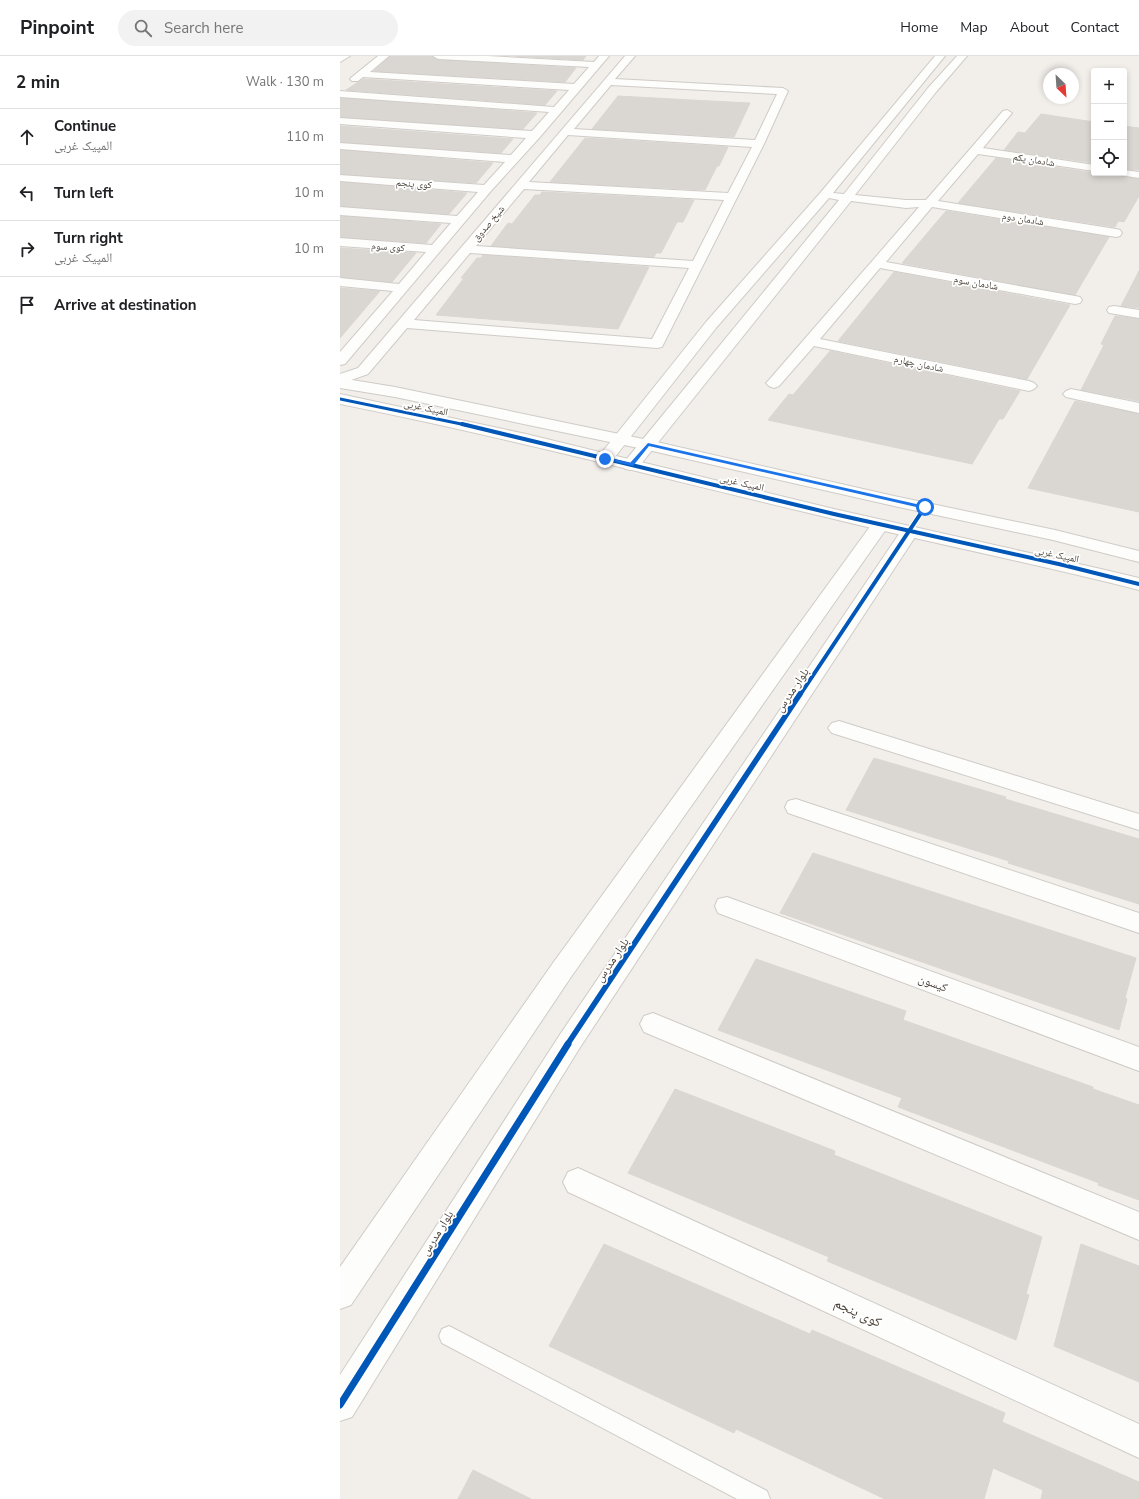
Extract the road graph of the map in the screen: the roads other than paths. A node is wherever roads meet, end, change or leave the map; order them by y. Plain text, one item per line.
1 (345, 56) edge
2 (384, 56) edge
3 (438, 56) edge
4 (630, 56) edge
5 (940, 56) edge
6 (962, 56) edge
7 (340, 59) edge
8 (600, 61) edge
9 (361, 74) junction
10 (607, 82) junction
11 (576, 87) junction
12 (340, 90) edge
13 (340, 94) edge
14 (557, 110) junction
15 (1007, 113) dead end
16 (340, 121) edge
17 (565, 132) junction
18 (536, 135) junction
19 (759, 144) junction
20 (340, 146) edge
21 (975, 150) junction
22 (514, 159) junction
23 (1091, 168) edge
24 (1127, 173) edge
25 (1139, 175) edge
26 (340, 178) edge
27 (836, 183) junction
28 (520, 185) junction
29 (855, 186) junction
30 (487, 189) junction
31 (826, 195) junction
32 (732, 197) junction
33 (847, 198) junction
34 (930, 203) junction
35 (340, 211) edge
36 (462, 220) junction
37 (1116, 232) dead end
38 (340, 242) edge
39 (437, 249) junction
40 (466, 249) junction
41 (877, 264) junction
42 (698, 265) junction
43 (340, 282) edge
44 (403, 288) junction
45 (1075, 300) dead end
46 (1114, 310) dead end
47 (1139, 314) edge
48 (403, 323) junction
49 (340, 336) edge
50 (359, 338) junction
51 (810, 341) junction
52 (340, 361) edge
53 (340, 379) edge
54 (340, 383) edge
55 (774, 383) dead end
56 (1029, 386) dead end
57 (1071, 394) dead end
58 (340, 399) edge
59 (1139, 408) edge
60 (620, 439) junction
61 (648, 445) junction
62 (605, 459) junction
63 (631, 465) junction
64 (894, 501) junction
65 (925, 507) junction
66 (880, 525) junction
67 (910, 531) junction
68 (1139, 557) edge
69 (1139, 584) edge
70 (839, 728) dead end
71 (796, 807) dead end
72 (1139, 822) edge
73 (727, 906) dead end
74 (1139, 923) edge
75 (653, 1024) dead end
76 (1139, 1059) edge
77 (578, 1182) dead end
78 (1139, 1226) edge
79 (340, 1294) edge
80 (449, 1336) dead end
81 (340, 1405) edge
82 (1139, 1441) edge
83 (760, 1499) edge

1 - 7 street
2 - 9 street
3 - 8 street
4 - 10 street, شیخ صدوق
5 - 27 street
6 - 29 street
8 - 11 street, شیخ صدوق
9 - 11 street
9 - 12 street
10 - 17 street, شیخ صدوق
10 - 19 street
11 - 14 street, شیخ صدوق
13 - 14 street
14 - 18 street, شیخ صدوق
15 - 21 street
16 - 18 street
17 - 19 street
17 - 28 street, شیخ صدوق
18 - 22 street, شیخ صدوق
19 - 32 street
20 - 22 street
21 - 23 street, شادمان یکم
21 - 34 street
22 - 30 street, شیخ صدوق
24 - 25 street
26 - 30 street, کوی پنجم
27 - 29 street
27 - 31 street
28 - 32 street
28 - 40 street, شیخ صدوق
29 - 33 street
29 - 34 street
30 - 36 street, شیخ صدوق
31 - 33 street
31 - 60 street
32 - 42 street
33 - 34 street
33 - 61 street
34 - 37 street, شادمان دوم
34 - 41 street
35 - 36 street
36 - 39 street, شیخ صدوق
38 - 39 street, کوی سوم
39 - 44 street, شیخ صدوق
40 - 42 street
40 - 48 street, شیخ صدوق
41 - 45 street, شادمان سوم
41 - 51 street
42 - 48 street
43 - 44 street
44 - 50 street, شیخ صدوق
46 - 47 street
48 - 53 street, شیخ صدوق
49 - 50 street
50 - 52 street, شیخ صدوق
51 - 55 street
51 - 56 street, شادمان چهارم
54 - 60 street, المپیک غربی
57 - 59 street
58 - 62 street, المپیک غربی
60 - 61 street, المپیک غربی
60 - 62 street
61 - 63 street
61 - 64 street, المپیک غربی
62 - 63 street, المپیک غربی
63 - 66 street, المپیک غربی
64 - 65 street, المپیک غربی
64 - 66 street, بلوار مدرس
65 - 67 street, بلوار مدرس
65 - 68 street, المپیک غربی
66 - 67 street, المپیک غربی
66 - 79 street, بلوار مدرس
67 - 69 street, المپیک غربی
67 - 81 street, بلوار مدرس
70 - 72 street
71 - 74 street
73 - 76 street, کیسون
75 - 78 street
77 - 82 street, کوی پنجم
80 - 83 lane

